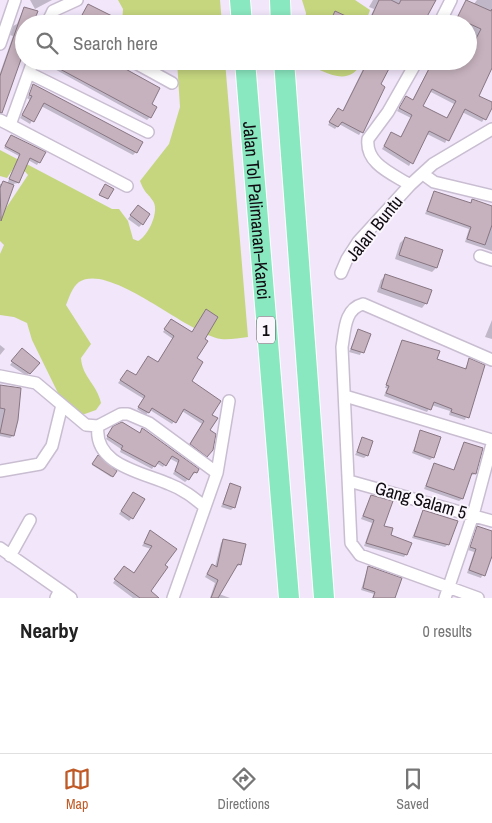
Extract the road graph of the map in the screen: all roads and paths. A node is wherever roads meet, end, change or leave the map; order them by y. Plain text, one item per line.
1 (15, 0) edge
2 (77, 0) edge
3 (240, 0) edge
4 (280, 0) edge
5 (451, 0) edge
6 (52, 15) edge
7 (241, 15) edge
8 (281, 15) edge
9 (444, 15) edge
10 (0, 44) edge
11 (29, 70) edge
12 (148, 70) edge
13 (246, 70) edge
14 (285, 70) edge
15 (412, 70) edge
16 (28, 73) junction
17 (172, 83) dead end
18 (5, 122) edge
19 (492, 129) edge
20 (148, 132) dead end
21 (428, 178) junction
22 (410, 185) junction
23 (128, 186) dead end
24 (492, 196) edge
25 (480, 256) dead end
26 (492, 260) edge
27 (341, 273) dead end
28 (492, 360) edge
29 (0, 376) edge
30 (345, 396) junction
31 (229, 401) dead end
32 (62, 405) junction
33 (98, 426) junction
34 (492, 440) edge
35 (492, 444) edge
36 (0, 471) edge
37 (217, 473) junction
38 (349, 481) junction
39 (205, 507) junction
40 (473, 514) junction
41 (30, 520) dead end
42 (492, 521) edge
43 (0, 548) edge
44 (10, 556) junction
45 (446, 593) edge
46 (58, 594) edge
47 (71, 598) edge
48 (173, 598) edge
49 (289, 598) edge
50 (324, 598) edge
51 (478, 598) edge

1 - 10 street
2 - 6 street
3 - 7 highway
4 - 8 highway
5 - 9 street
11 - 16 street
12 - 17 street
13 - 49 highway, Jalan Tol Palimanan–Kanci / 1
14 - 50 highway
15 - 22 street
16 - 18 street
16 - 20 street
18 - 23 street
19 - 21 street, Jalan Buntu
21 - 22 street, Jalan Buntu
21 - 24 street
22 - 27 street, Jalan Buntu
25 - 26 street
28 - 30 street
29 - 32 street
30 - 34 street
30 - 38 street
31 - 37 street
32 - 33 street
32 - 36 street
33 - 37 street
33 - 39 street
35 - 40 street
37 - 39 street
38 - 40 street, Gang Salam 5
38 - 45 street
39 - 48 street
40 - 42 street, Gang Salam 5
40 - 45 street
41 - 44 street
43 - 44 street
44 - 46 street
45 - 51 street
46 - 47 street

